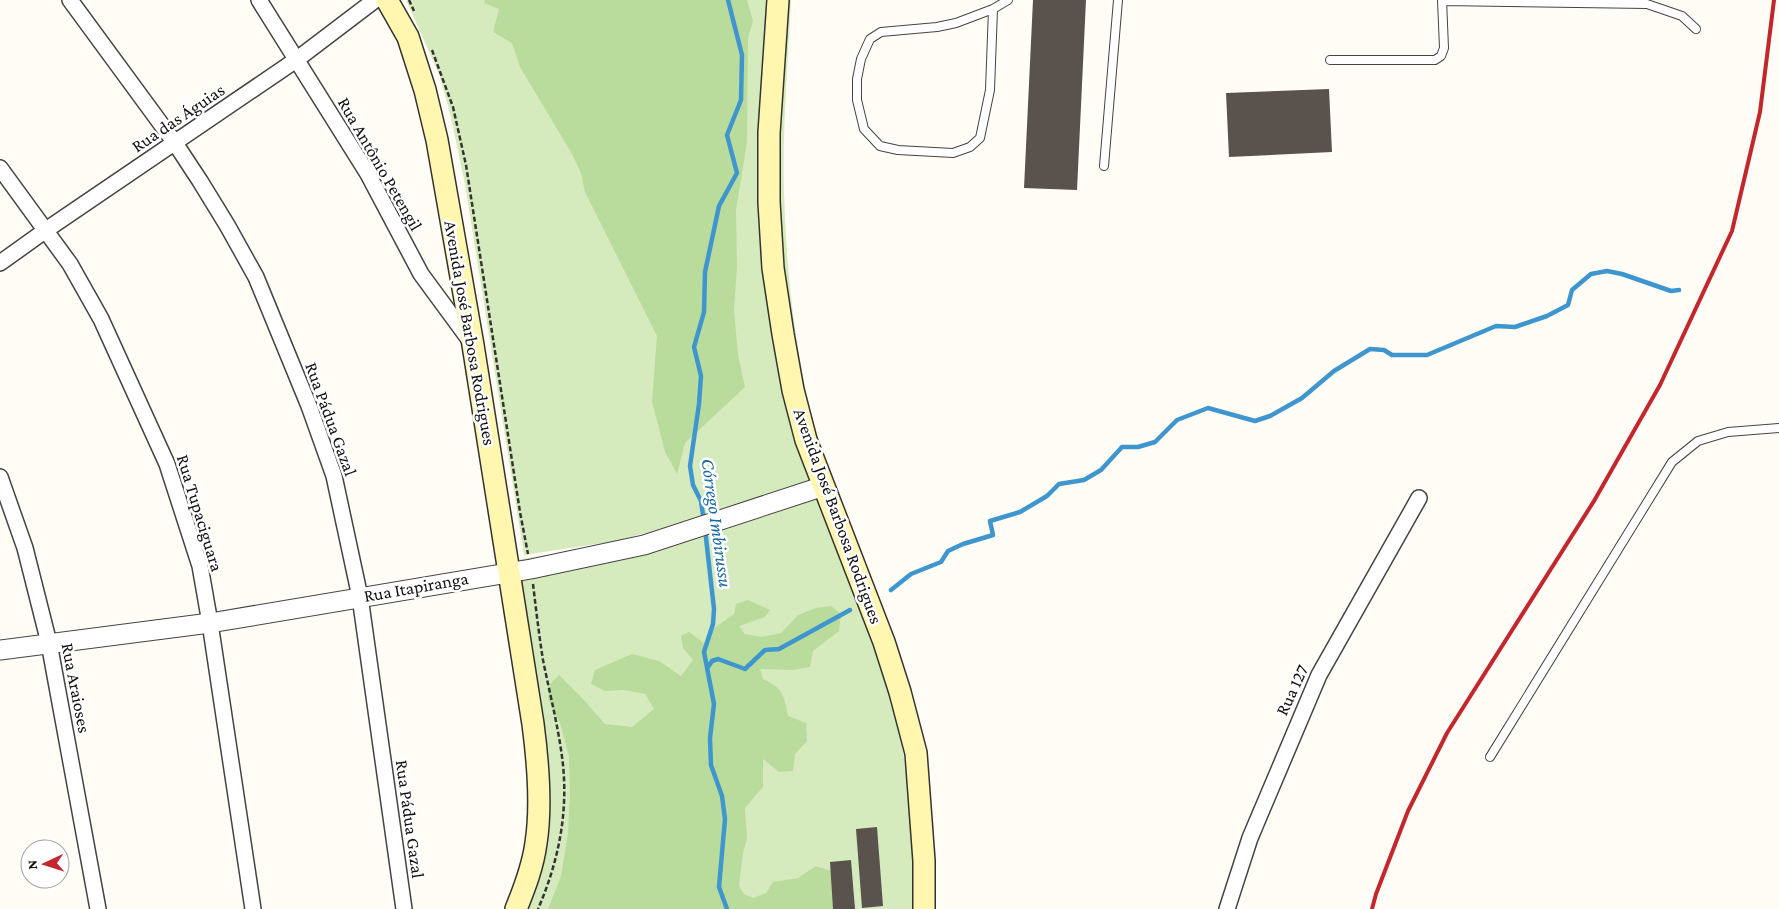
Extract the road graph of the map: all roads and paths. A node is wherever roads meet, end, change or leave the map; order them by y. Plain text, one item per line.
1 (70, 0) edge
2 (259, 0) edge
3 (375, 0) edge
4 (387, 0) edge
5 (778, 0) edge
6 (1008, 0) edge
7 (1118, 0) edge
8 (1442, 0) edge
9 (993, 9) junction
10 (1696, 28) dead end
11 (296, 60) junction
12 (1330, 60) dead end
13 (175, 143) junction
14 (1104, 166) dead end
15 (0, 168) edge
16 (46, 230) junction
17 (0, 264) edge
18 (473, 345) junction
19 (1779, 428) edge
20 (0, 477) edge
21 (824, 486) junction
22 (1419, 498) dead end
23 (510, 572) junction
24 (360, 597) junction
25 (210, 623) junction
26 (49, 643) junction
27 (0, 650) edge
28 (1490, 757) dead end
29 (98, 909) edge
30 (253, 909) edge
31 (404, 909) edge
32 (516, 909) edge
33 (924, 909) edge
34 (1227, 909) edge

1 - 13 street, Rua Pádua Gazal
2 - 11 street, Rua Antônio Petengil
3 - 11 street, Rua das Águias
4 - 18 main road, Avenida José Barbosa Rodrigues
5 - 21 main road, Avenida José Barbosa Rodrigues
6 - 9 lane
7 - 14 lane
8 - 10 lane
8 - 12 lane
9 - 9 lane
11 - 13 street, Rua das Águias
11 - 18 street, Rua Antônio Petengil
13 - 16 street, Rua das Águias
13 - 24 street, Rua Pádua Gazal
15 - 16 street, Rua Tupaciguara
16 - 17 street, Rua das Águias
16 - 25 street, Rua Tupaciguara
18 - 23 main road, Avenida José Barbosa Rodrigues
19 - 28 lane
20 - 26 street, Rua Araioses
21 - 23 street, Rua Itapiranga
21 - 33 main road, Avenida José Barbosa Rodrigues
22 - 34 street, Rua 127
23 - 24 street, Rua Itapiranga
23 - 32 main road, Avenida José Barbosa Rodrigues
24 - 25 street, Rua Itapiranga
24 - 31 street, Rua Pádua Gazal
25 - 26 street, Rua Itapiranga
25 - 30 street, Rua Tupaciguara
26 - 27 street, Rua Itapiranga
26 - 29 street, Rua Araioses

